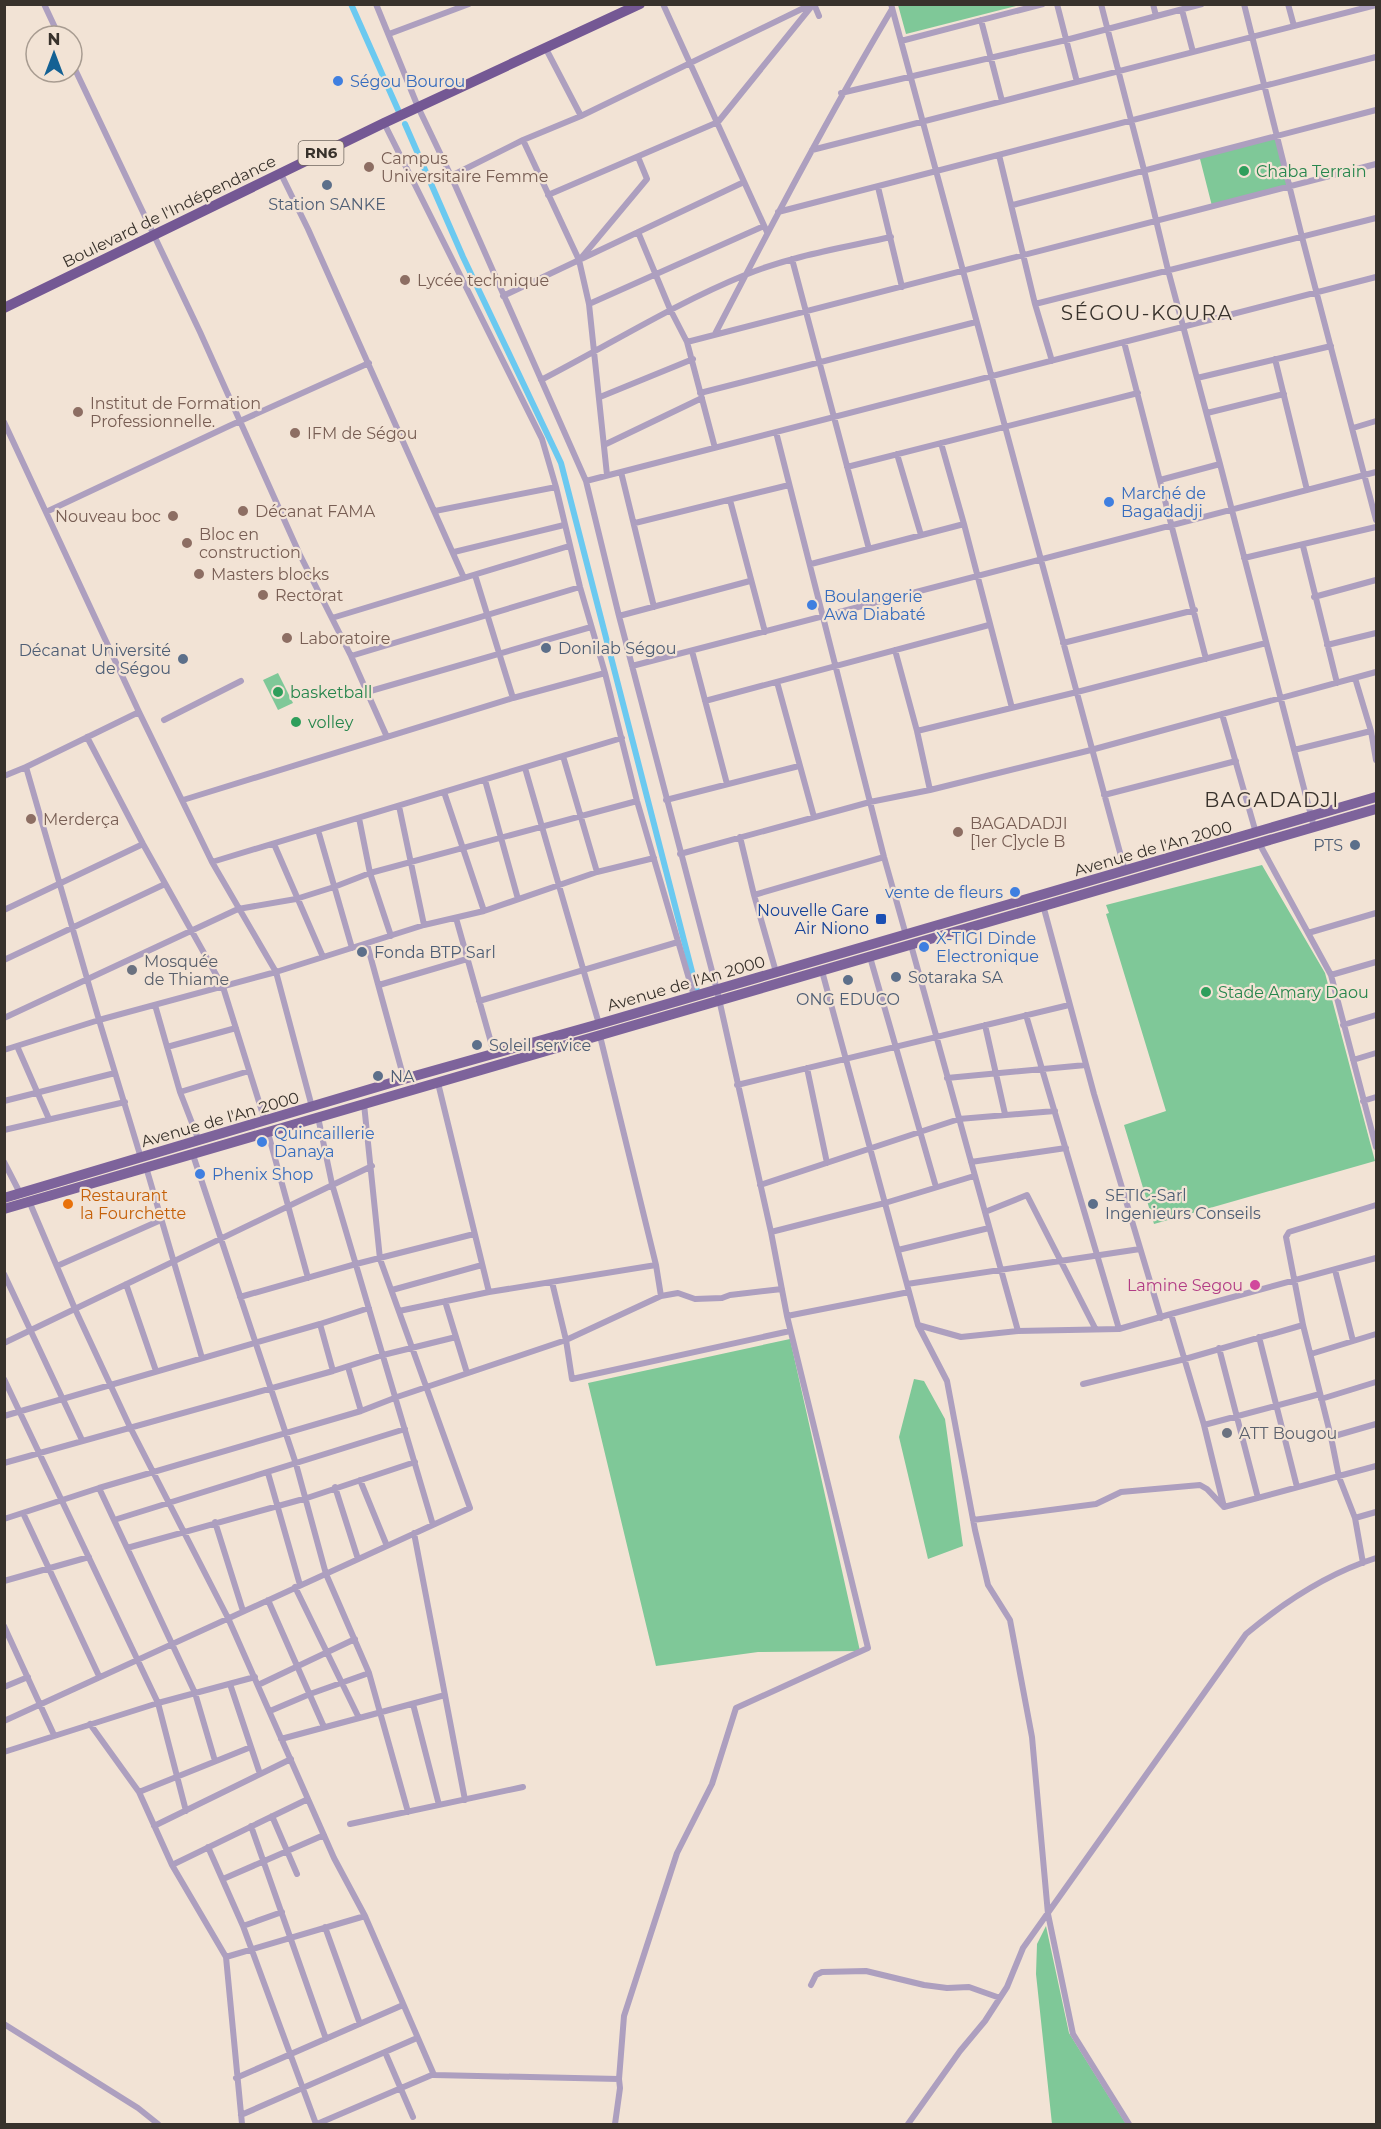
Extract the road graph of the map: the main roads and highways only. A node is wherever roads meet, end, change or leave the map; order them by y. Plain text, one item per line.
1 (640, 4) edge
2 (4, 308) edge
3 (1377, 797) edge
4 (1377, 809) edge
5 (1312, 822) junction
6 (1257, 838) junction
7 (1042, 901) junction
8 (909, 940) junction
9 (718, 995) junction
10 (599, 1030) junction
11 (315, 1112) junction
12 (144, 1162) junction
13 (4, 1198) edge
14 (4, 1209) edge

1 - 2 highway, Boulevard de l'Indépendance / RN6
3 - 5 main road, Avenue de l'An 2000
4 - 5 main road, Avenue de l'An 2000
5 - 6 main road, Avenue de l'An 2000
6 - 7 main road, Avenue de l'An 2000
6 - 7 main road, Avenue de l'An 2000
7 - 8 main road, Avenue de l'An 2000
8 - 9 main road, Avenue de l'An 2000
8 - 9 main road, Avenue de l'An 2000
9 - 10 main road, Avenue de l'An 2000
9 - 10 main road, Avenue de l'An 2000
10 - 11 main road, Avenue de l'An 2000
10 - 11 main road, Avenue de l'An 2000
11 - 12 main road, Avenue de l'An 2000
11 - 12 main road, Avenue de l'An 2000
12 - 13 main road, Avenue de l'An 2000
12 - 14 main road, Avenue de l'An 2000

